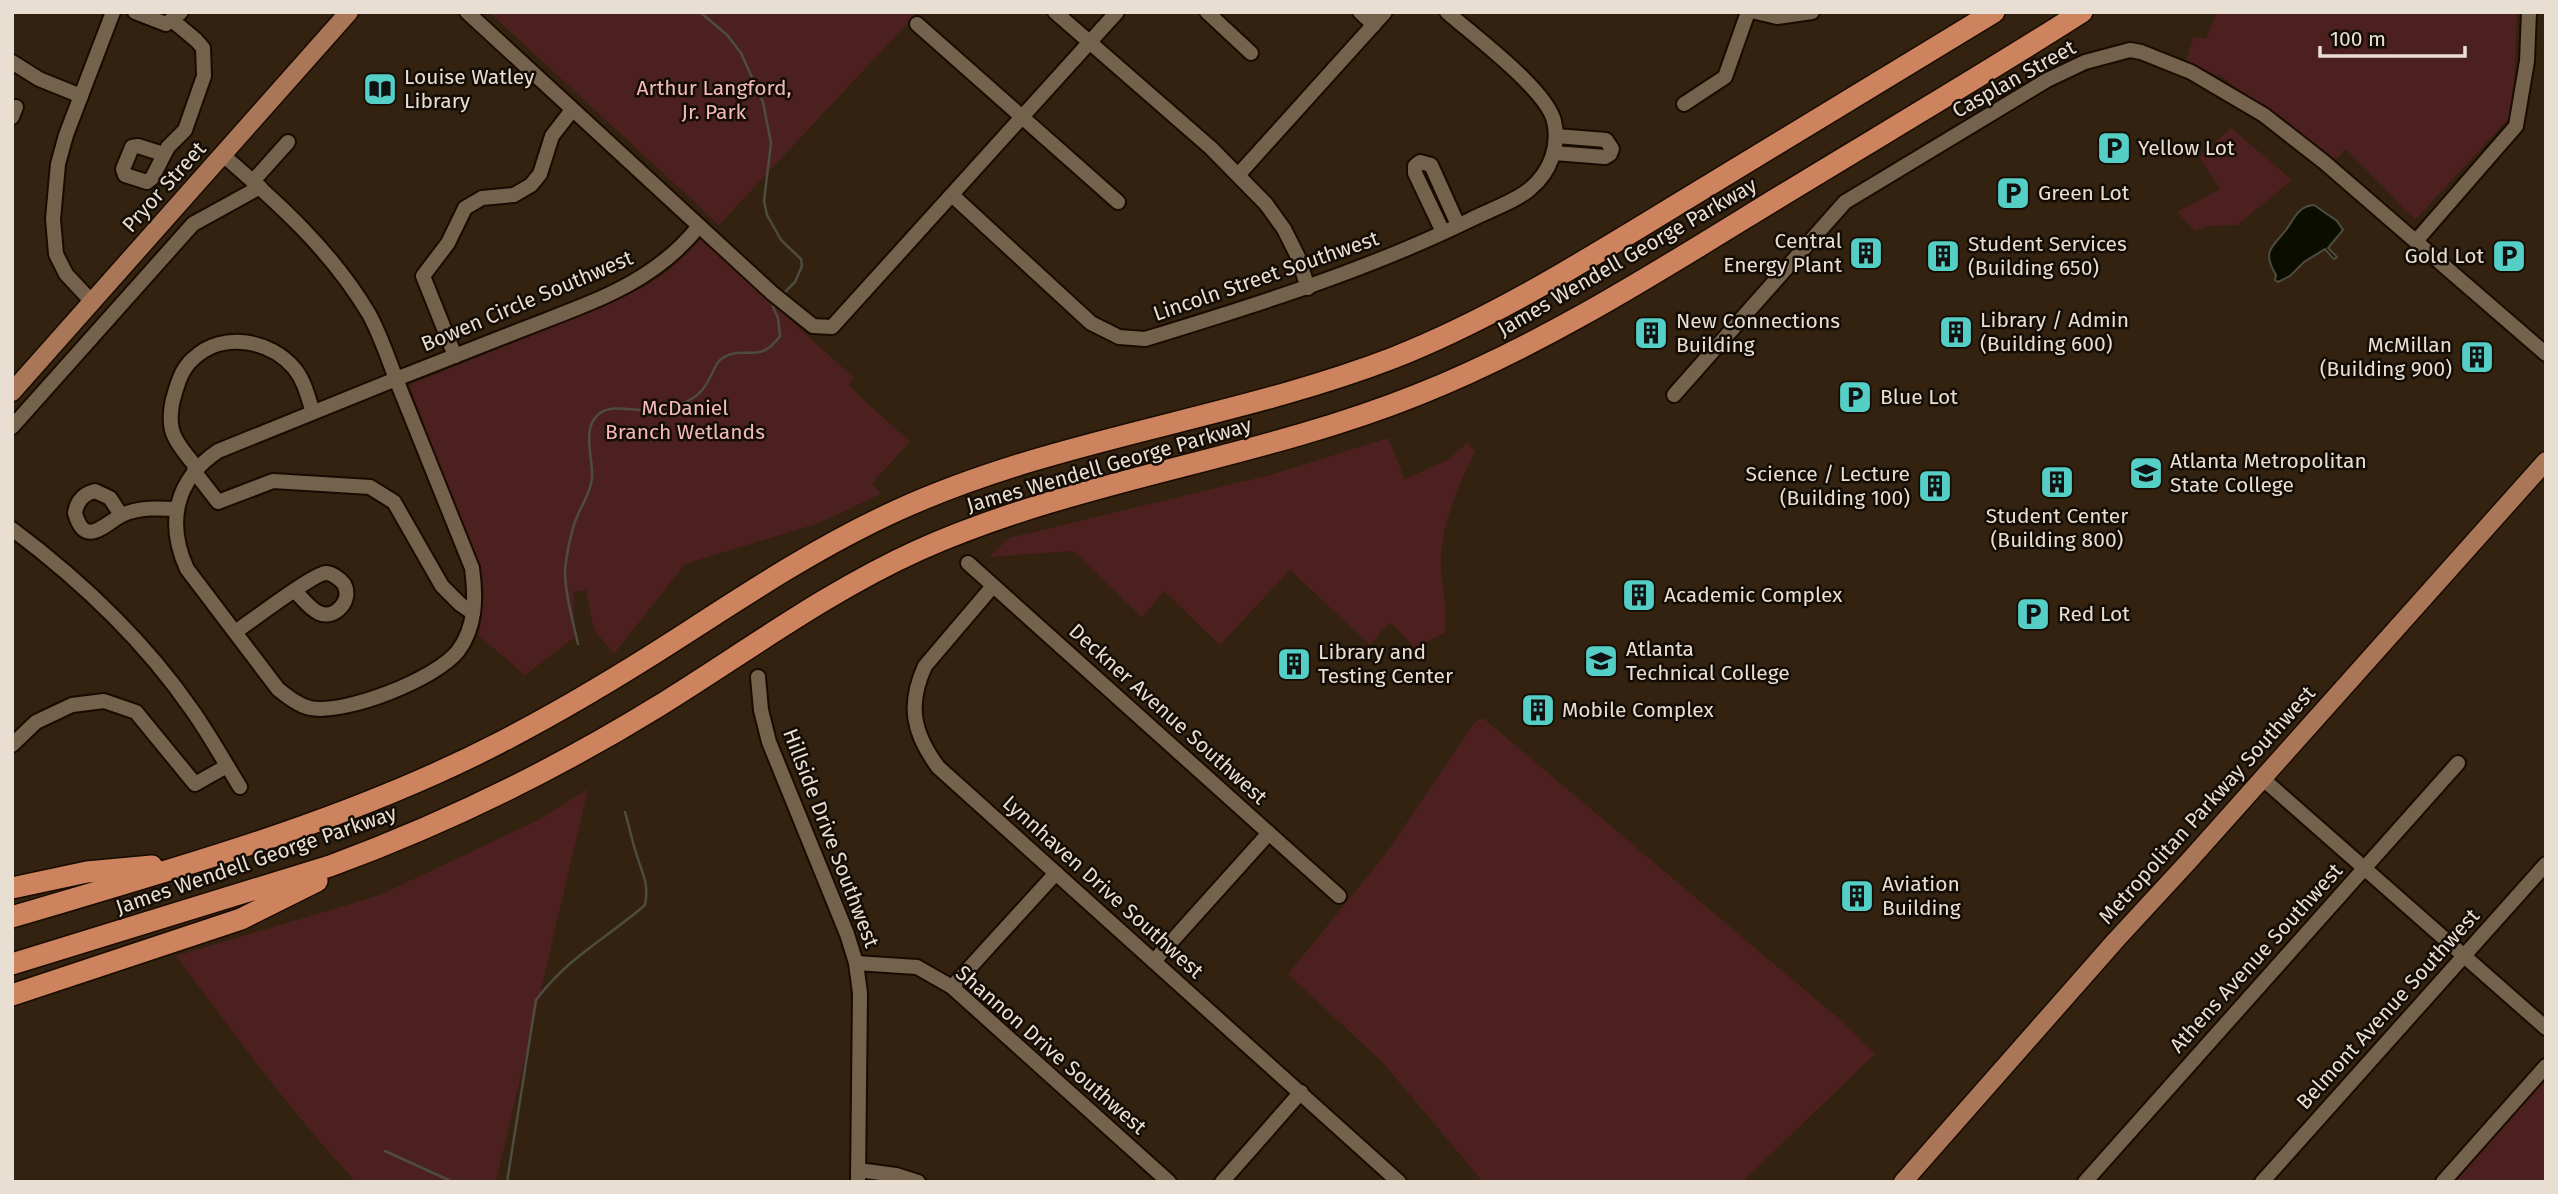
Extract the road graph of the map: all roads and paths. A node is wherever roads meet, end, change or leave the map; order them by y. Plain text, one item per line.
1 (113, 12) edge
2 (135, 12) edge
3 (349, 12) edge
4 (467, 12) edge
5 (1055, 12) edge
6 (1117, 12) edge
7 (1207, 12) edge
8 (1360, 12) edge
9 (1385, 12) edge
10 (1447, 12) edge
11 (1748, 12) edge
12 (1756, 12) edge
13 (1812, 12) edge
14 (1994, 12) edge
15 (2082, 12) edge
16 (2529, 12) edge
17 (177, 16) edge
18 (917, 24) dead end
19 (1374, 25) junction
20 (1089, 43) junction
21 (1251, 52) dead end
22 (12, 62) edge
23 (81, 96) junction
24 (1684, 104) dead end
25 (572, 110) junction
26 (1021, 118) junction
27 (1556, 136) junction
28 (288, 142) dead end
29 (1554, 153) junction
30 (163, 154) dead end
31 (223, 155) junction
32 (1239, 174) junction
33 (257, 184) junction
34 (951, 195) junction
35 (1118, 202) dead end
36 (1458, 225) junction
37 (699, 226) junction
38 (1443, 232) junction
39 (2416, 242) junction
40 (1308, 288) junction
41 (92, 302) junction
42 (2546, 354) edge
43 (455, 356) junction
44 (396, 379) junction
45 (12, 392) edge
46 (1674, 395) dead end
47 (313, 412) junction
48 (12, 428) edge
49 (2546, 461) edge
50 (196, 470) junction
51 (177, 509) junction
52 (121, 516) dead end
53 (12, 529) edge
54 (968, 563) dead end
55 (993, 586) junction
56 (295, 591) dead end
57 (473, 613) junction
58 (235, 632) junction
59 (758, 677) dead end
60 (12, 745) edge
61 (2458, 763) dead end
62 (227, 766) junction
63 (2263, 779) junction
64 (240, 787) dead end
65 (1269, 833) junction
66 (380, 847) junction
67 (2546, 864) edge
68 (162, 868) junction
69 (2365, 868) junction
70 (1056, 873) junction
71 (12, 888) edge
72 (1339, 896) dead end
73 (12, 917) edge
74 (2464, 956) junction
75 (1154, 961) junction
76 (856, 963) junction
77 (12, 964) edge
78 (952, 987) junction
79 (12, 995) edge
80 (2546, 1028) edge
81 (2546, 1066) edge
82 (1301, 1092) junction
83 (858, 1176) edge
84 (918, 1182) edge
85 (1169, 1182) edge
86 (1222, 1182) edge
87 (1399, 1182) edge
88 (1903, 1182) edge
89 (2085, 1182) edge
90 (2262, 1182) edge
91 (2443, 1182) edge

1 - 23 street
2 - 17 street
3 - 31 main road, Pryor Street
4 - 25 street
5 - 20 street
6 - 20 street
7 - 21 street
8 - 19 street
9 - 19 street
10 - 27 street
11 - 24 street
12 - 13 street
14 - 68 highway, James Wendell George Parkway
15 - 66 highway, James Wendell George Parkway
16 - 39 street
17 - 30 street
18 - 26 street
19 - 32 street
20 - 26 street
20 - 32 street
22 - 23 street
23 - 41 street
25 - 37 street
25 - 43 street
26 - 34 street
26 - 35 street
27 - 29 street, Lincoln Street Southwest
27 - 29 street
28 - 33 street
29 - 36 street, Lincoln Street Southwest
31 - 33 street, Bowen Circle Southwest
31 - 41 main road, Pryor Street
32 - 40 street
33 - 44 street, Bowen Circle Southwest
33 - 48 street
34 - 37 street
34 - 40 street, Lincoln Street Southwest
36 - 38 street, Lincoln Street Southwest
36 - 38 street
37 - 43 street, Bowen Circle Southwest
38 - 40 street, Lincoln Street Southwest
39 - 42 street, Casplan Street
39 - 46 street, Casplan Street
41 - 45 main road, Pryor Street
43 - 44 street, Bowen Circle Southwest
44 - 47 street, Bowen Circle Southwest
44 - 57 street, Bowen Circle Southwest
47 - 50 street, Bowen Circle Southwest
47 - 50 street
49 - 63 main road, Metropolitan Parkway Southwest
50 - 51 street, Bowen Circle Southwest
50 - 57 street
51 - 52 street
51 - 58 street, Bowen Circle Southwest
53 - 62 street
54 - 55 street, Deckner Avenue Southwest
55 - 65 street, Deckner Avenue Southwest
55 - 70 street, Lynnhaven Drive Southwest
56 - 58 street
57 - 58 street, Bowen Circle Southwest
59 - 76 street, Hillside Drive Southwest
60 - 62 street
61 - 69 street, Athens Avenue Southwest
62 - 64 street
63 - 69 street
63 - 88 main road, Metropolitan Parkway Southwest
65 - 72 street, Deckner Avenue Southwest
65 - 75 street
66 - 77 highway, James Wendell George Parkway
66 - 79 highway
67 - 74 street, Belmont Avenue Southwest
68 - 71 highway
68 - 73 highway, James Wendell George Parkway
69 - 74 street
69 - 89 street, Athens Avenue Southwest
70 - 75 street, Lynnhaven Drive Southwest
70 - 78 street
74 - 80 street
74 - 90 street, Belmont Avenue Southwest
75 - 82 street, Lynnhaven Drive Southwest
76 - 78 street, Shannon Drive Southwest
76 - 83 street, Hillside Drive Southwest
78 - 85 street, Shannon Drive Southwest
81 - 91 street
82 - 86 street
82 - 87 street, Lynnhaven Drive Southwest
83 - 84 street

